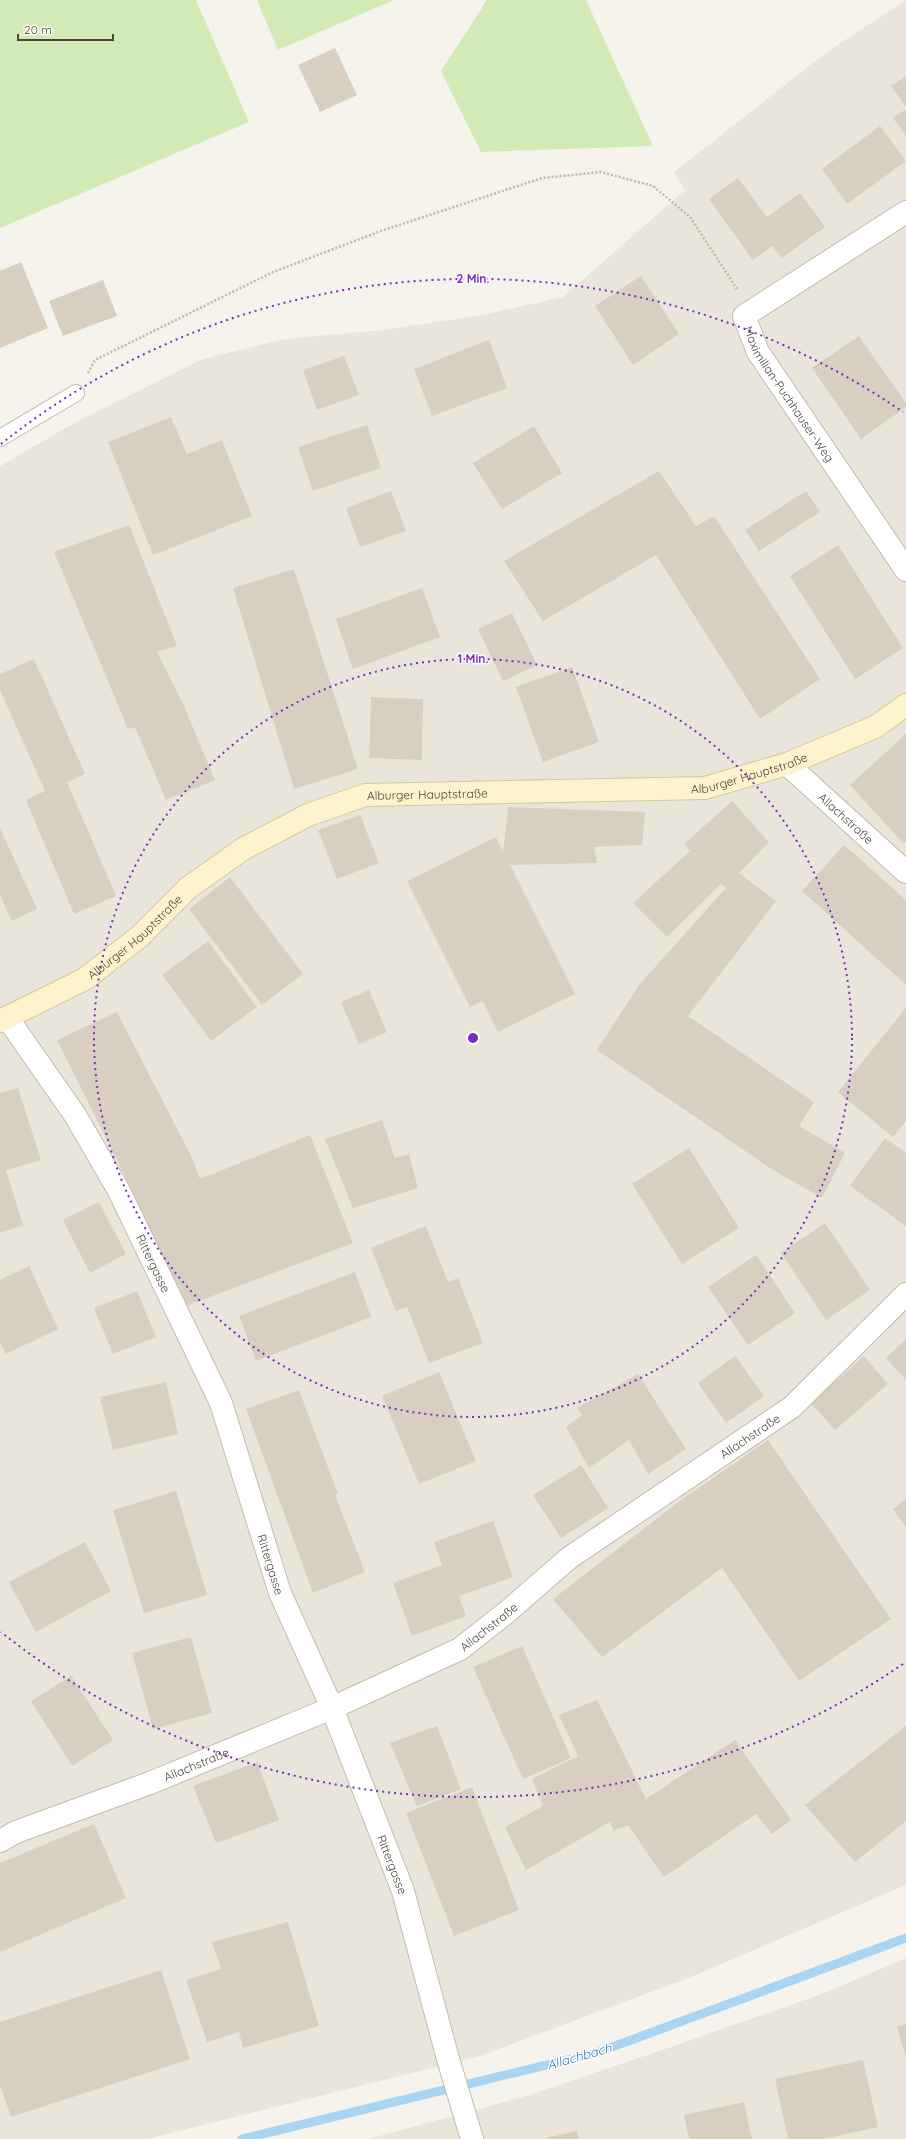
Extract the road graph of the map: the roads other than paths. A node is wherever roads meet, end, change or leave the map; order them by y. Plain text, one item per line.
1 (906, 212) edge
2 (76, 393) road end
3 (0, 438) edge
4 (906, 570) edge
5 (906, 705) edge
6 (787, 764) junction
7 (906, 872) edge
8 (4, 1020) edge
9 (906, 1294) edge
10 (332, 1708) junction
11 (0, 1841) edge
12 (472, 2139) edge

1 - 4 street, Maximilian-Puchhauser-Weg
2 - 3 lane
5 - 6 street, Alburger Hauptstraße
6 - 7 street, Allachstraße
6 - 8 street, Alburger Hauptstraße
8 - 10 street, Rittergasse
9 - 10 street, Allachstraße
10 - 11 street, Allachstraße
10 - 12 street, Rittergasse

